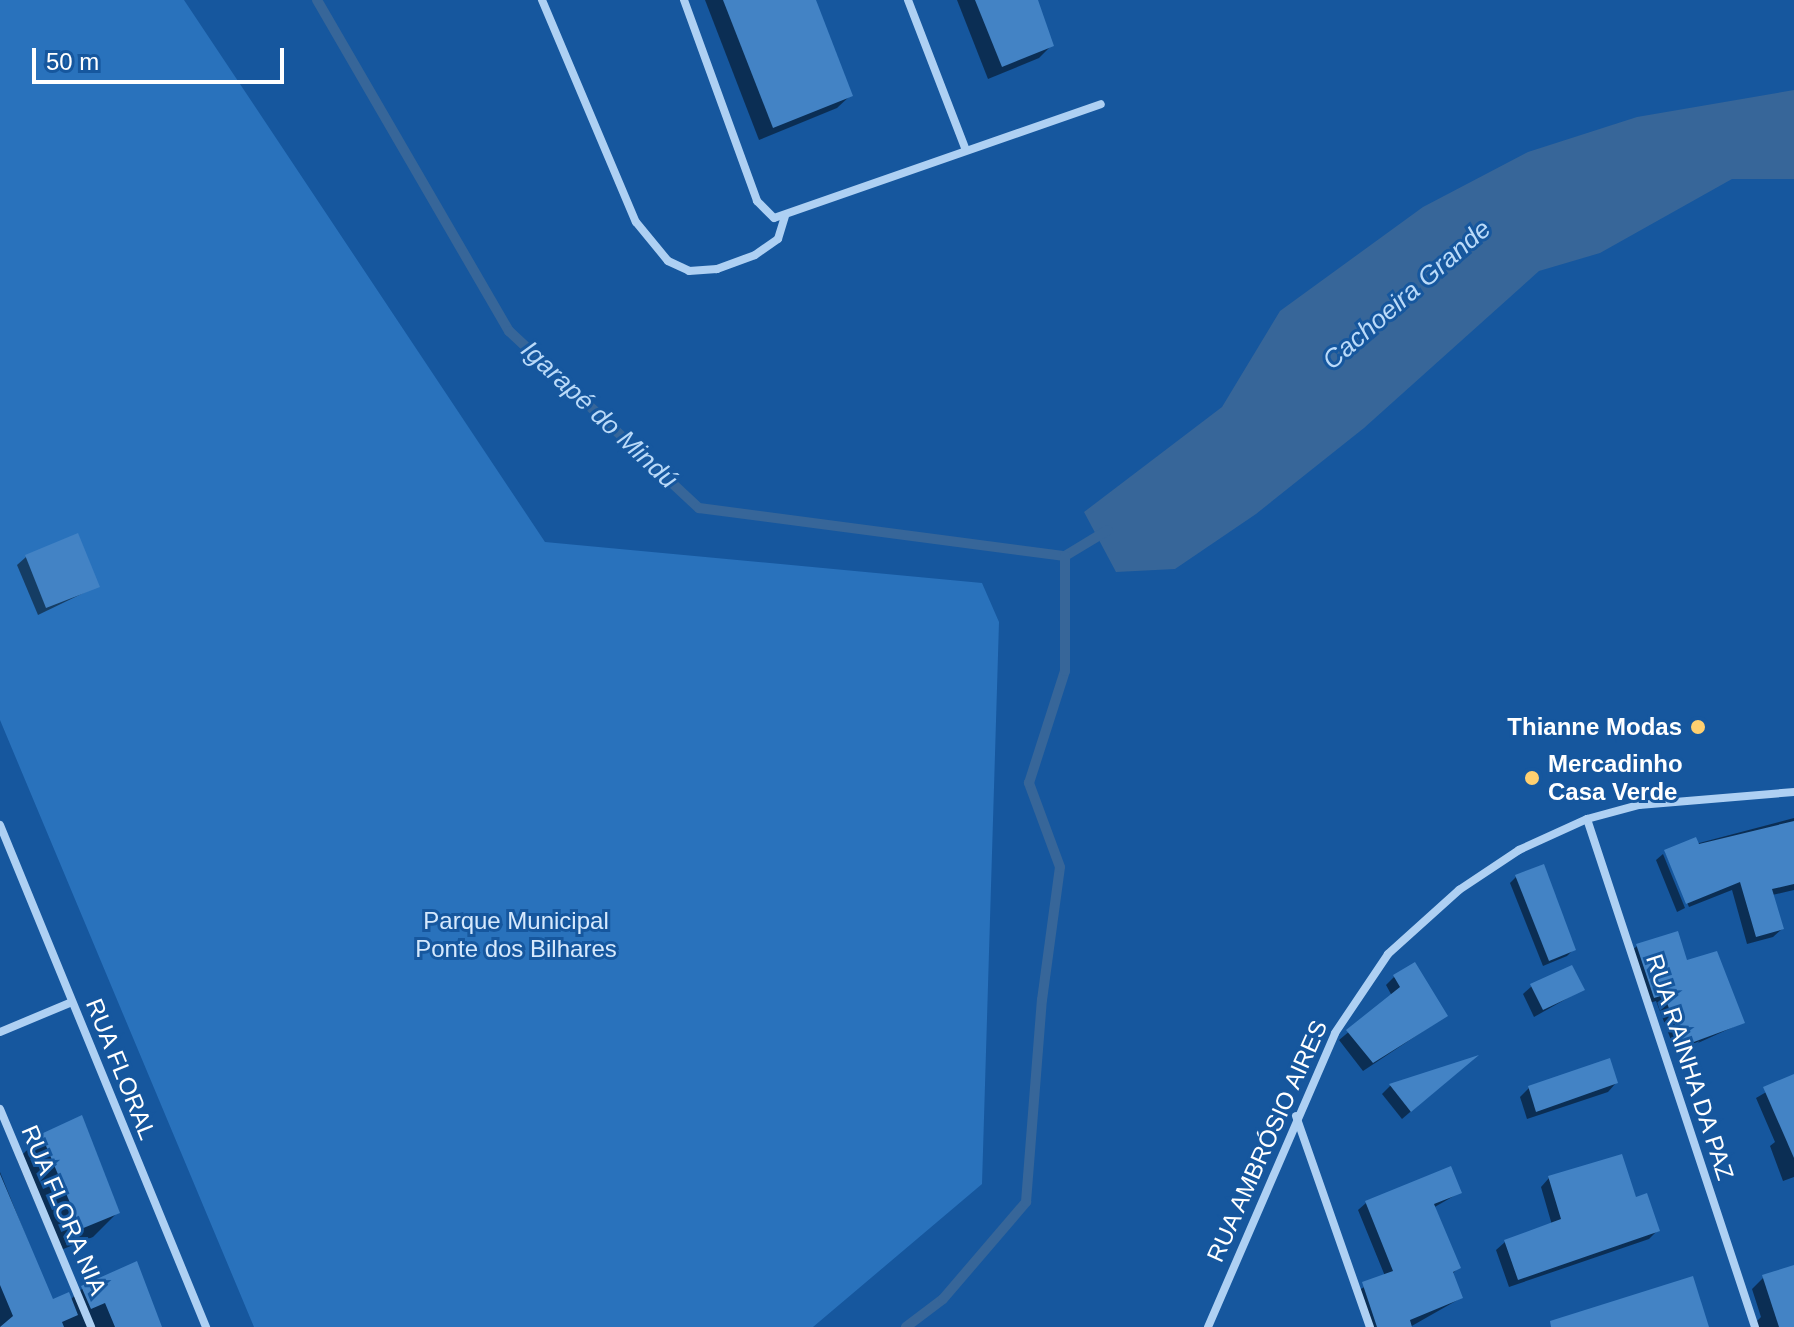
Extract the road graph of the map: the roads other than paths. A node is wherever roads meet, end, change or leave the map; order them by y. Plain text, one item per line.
1 (542, 0) edge
2 (684, 0) edge
3 (908, 0) edge
4 (1101, 104) dead end
5 (966, 150) junction
6 (785, 216) junction
7 (1794, 792) edge
8 (1587, 819) junction
9 (0, 825) edge
10 (72, 1002) junction
11 (0, 1032) edge
12 (0, 1109) edge
13 (1296, 1115) junction
14 (91, 1327) edge
15 (206, 1327) edge
16 (1208, 1327) edge
17 (1370, 1327) edge
18 (1755, 1327) edge

1 - 6 street
2 - 6 street
3 - 5 street
4 - 5 street
5 - 6 street
7 - 8 street, RUA AMBRÓSIO AIRES
8 - 13 street, RUA AMBRÓSIO AIRES
8 - 18 street, RUA RAINHA DA PAZ
9 - 10 street, RUA FLORAL
10 - 11 street
10 - 15 street, RUA FLORAL
12 - 14 street, RUA FLORA NIA
13 - 16 street, RUA AMBRÓSIO AIRES
13 - 17 street

